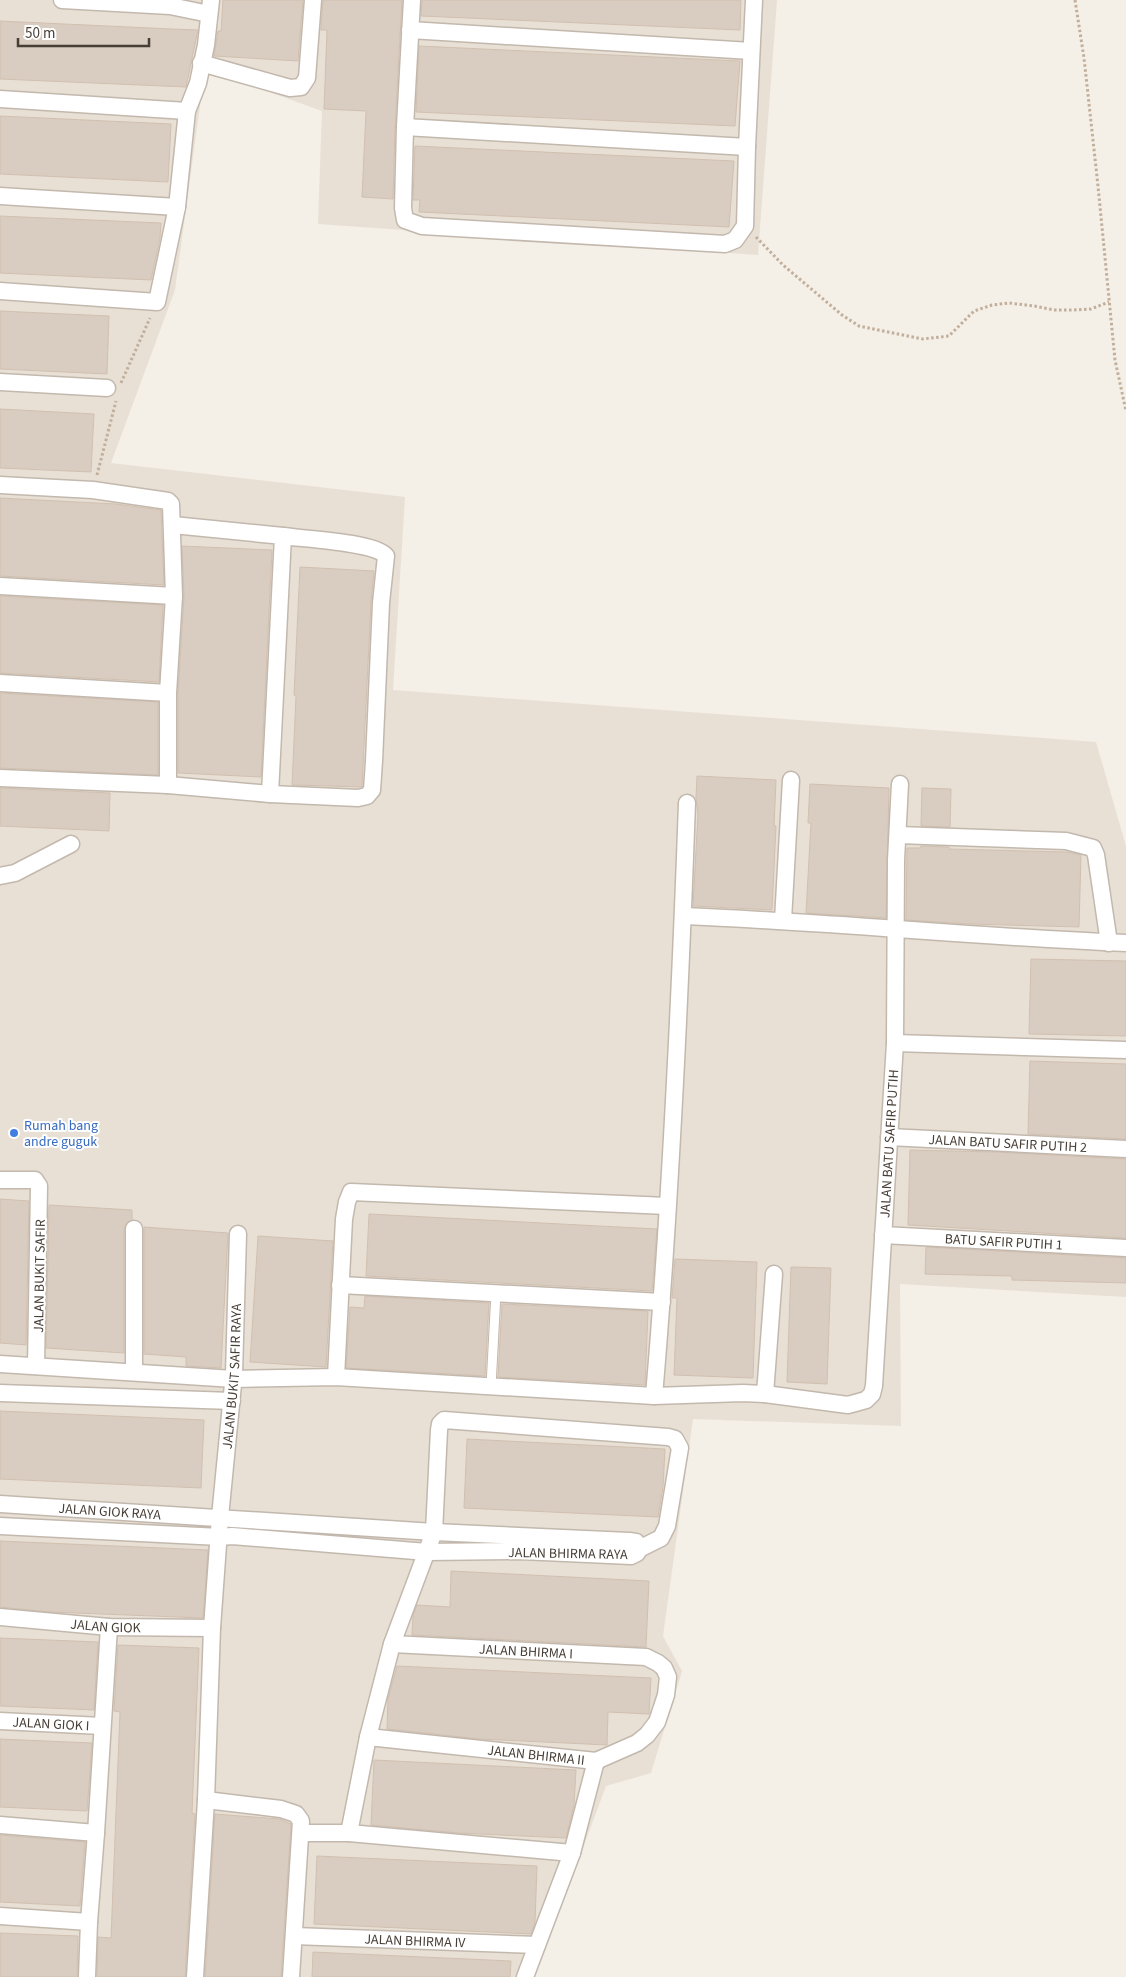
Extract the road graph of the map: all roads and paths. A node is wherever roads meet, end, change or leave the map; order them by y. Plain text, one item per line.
1 (62, 0) edge
2 (312, 0) edge
3 (412, 0) edge
4 (754, 0) edge
5 (1075, 0) edge
6 (210, 7) edge
7 (410, 30) junction
8 (751, 51) junction
9 (201, 64) junction
10 (0, 100) edge
11 (187, 111) junction
12 (405, 127) junction
13 (746, 147) junction
14 (0, 196) edge
15 (178, 207) junction
16 (745, 226) junction
17 (0, 291) edge
18 (156, 302) junction
19 (1109, 302) junction
20 (0, 382) edge
21 (114, 391) junction
22 (1126, 412) edge
23 (0, 485) edge
24 (93, 490) junction
25 (173, 525) junction
26 (284, 536) junction
27 (0, 586) edge
28 (174, 596) junction
29 (0, 683) edge
30 (168, 693) junction
31 (0, 778) edge
32 (791, 780) dead end
33 (900, 784) dead end
34 (168, 785) junction
35 (270, 794) junction
36 (687, 803) dead end
37 (898, 835) junction
38 (70, 844) dead end
39 (0, 876) edge
40 (683, 916) junction
41 (783, 920) junction
42 (896, 930) junction
43 (1109, 943) junction
44 (1126, 944) edge
45 (895, 1043) junction
46 (1126, 1050) edge
47 (889, 1137) junction
48 (1126, 1149) edge
49 (0, 1180) edge
50 (667, 1206) junction
51 (134, 1229) dead end
52 (238, 1234) dead end
53 (883, 1235) junction
54 (1126, 1248) edge
55 (774, 1274) dead end
56 (340, 1285) junction
57 (496, 1293) junction
58 (662, 1302) junction
59 (0, 1364) edge
60 (36, 1366) junction
61 (134, 1372) junction
62 (336, 1377) junction
63 (491, 1386) junction
64 (233, 1391) junction
65 (0, 1393) edge
66 (765, 1394) junction
67 (654, 1396) junction
68 (0, 1504) edge
69 (220, 1517) junction
70 (0, 1526) edge
71 (434, 1532) junction
72 (220, 1537) junction
73 (639, 1549) junction
74 (427, 1552) junction
75 (0, 1617) edge
76 (109, 1626) junction
77 (212, 1628) junction
78 (392, 1644) junction
79 (658, 1663) joint
80 (0, 1721) edge
81 (102, 1726) junction
82 (368, 1737) junction
83 (596, 1761) junction
84 (206, 1800) junction
85 (0, 1824) edge
86 (96, 1832) junction
87 (301, 1833) junction
88 (349, 1833) junction
89 (572, 1853) junction
90 (0, 1916) edge
91 (89, 1922) junction
92 (294, 1936) junction
93 (537, 1944) junction
94 (87, 1977) edge
95 (195, 1977) edge
96 (292, 1977) edge
97 (525, 1977) edge

1 - 6 street
2 - 9 street
3 - 7 street
4 - 8 street
5 - 19 path
6 - 9 street
7 - 8 street
7 - 12 street
8 - 13 street
9 - 11 street
10 - 11 street
11 - 15 street
12 - 13 street
12 - 16 street
13 - 16 street
14 - 15 street
15 - 18 street
16 - 19 path
17 - 18 street
18 - 21 path
19 - 22 path
20 - 21 street
21 - 24 path
23 - 24 street
24 - 25 street
25 - 26 street
25 - 28 street
26 - 35 street
26 - 35 street
27 - 28 street
28 - 30 street
29 - 30 street
30 - 34 street
31 - 34 street
32 - 41 street
33 - 37 street, JALAN BATU SAFIR PUTIH
34 - 35 street
36 - 40 street
37 - 42 street, JALAN BATU SAFIR PUTIH
37 - 43 street
38 - 39 street
40 - 41 street
40 - 50 street
41 - 42 street
42 - 43 street
42 - 45 street, JALAN BATU SAFIR PUTIH
43 - 44 street
45 - 46 street
45 - 47 street, JALAN BATU SAFIR PUTIH
47 - 48 street, JALAN BATU SAFIR PUTIH 2
47 - 53 street, JALAN BATU SAFIR PUTIH
49 - 60 street, JALAN BUKIT SAFIR
50 - 56 street
50 - 58 street
51 - 61 street
52 - 64 street, JALAN BUKIT SAFIR RAYA
53 - 54 street, BATU SAFIR PUTIH 1
53 - 66 street, JALAN BATU SAFIR PUTIH
55 - 66 street
56 - 57 street
56 - 62 street
57 - 58 street
57 - 63 lane
58 - 67 street
59 - 60 street
60 - 61 street
61 - 64 street
62 - 63 street
62 - 64 street
63 - 67 street
64 - 65 street
64 - 69 street, JALAN BUKIT SAFIR RAYA
66 - 67 street
68 - 69 street, JALAN GIOK RAYA
69 - 71 street, JALAN BHIRMA RAYA
69 - 72 street, JALAN BUKIT SAFIR RAYA
70 - 72 street, JALAN GIOK RAYA
71 - 73 street, JALAN BHIRMA RAYA
71 - 73 street
71 - 74 street
72 - 74 street, JALAN BHIRMA RAYA
72 - 77 street, JALAN BUKIT SAFIR RAYA
73 - 74 street, JALAN BHIRMA RAYA
74 - 78 street
75 - 76 street, JALAN GIOK
76 - 77 street, JALAN GIOK
76 - 81 street
77 - 84 street, JALAN BUKIT SAFIR RAYA
78 - 79 street, JALAN BHIRMA I
78 - 82 street
79 - 83 street, JALAN BHIRMA II
80 - 81 street, JALAN GIOK I
81 - 86 street
82 - 83 street, JALAN BHIRMA II
82 - 88 street
83 - 89 street
84 - 87 street
84 - 95 street, JALAN BUKIT SAFIR RAYA
85 - 86 street
86 - 91 street
87 - 88 street
87 - 92 street
88 - 89 street
89 - 93 street
90 - 91 street
91 - 94 street
92 - 93 street, JALAN BHIRMA IV
92 - 96 street
93 - 97 street

